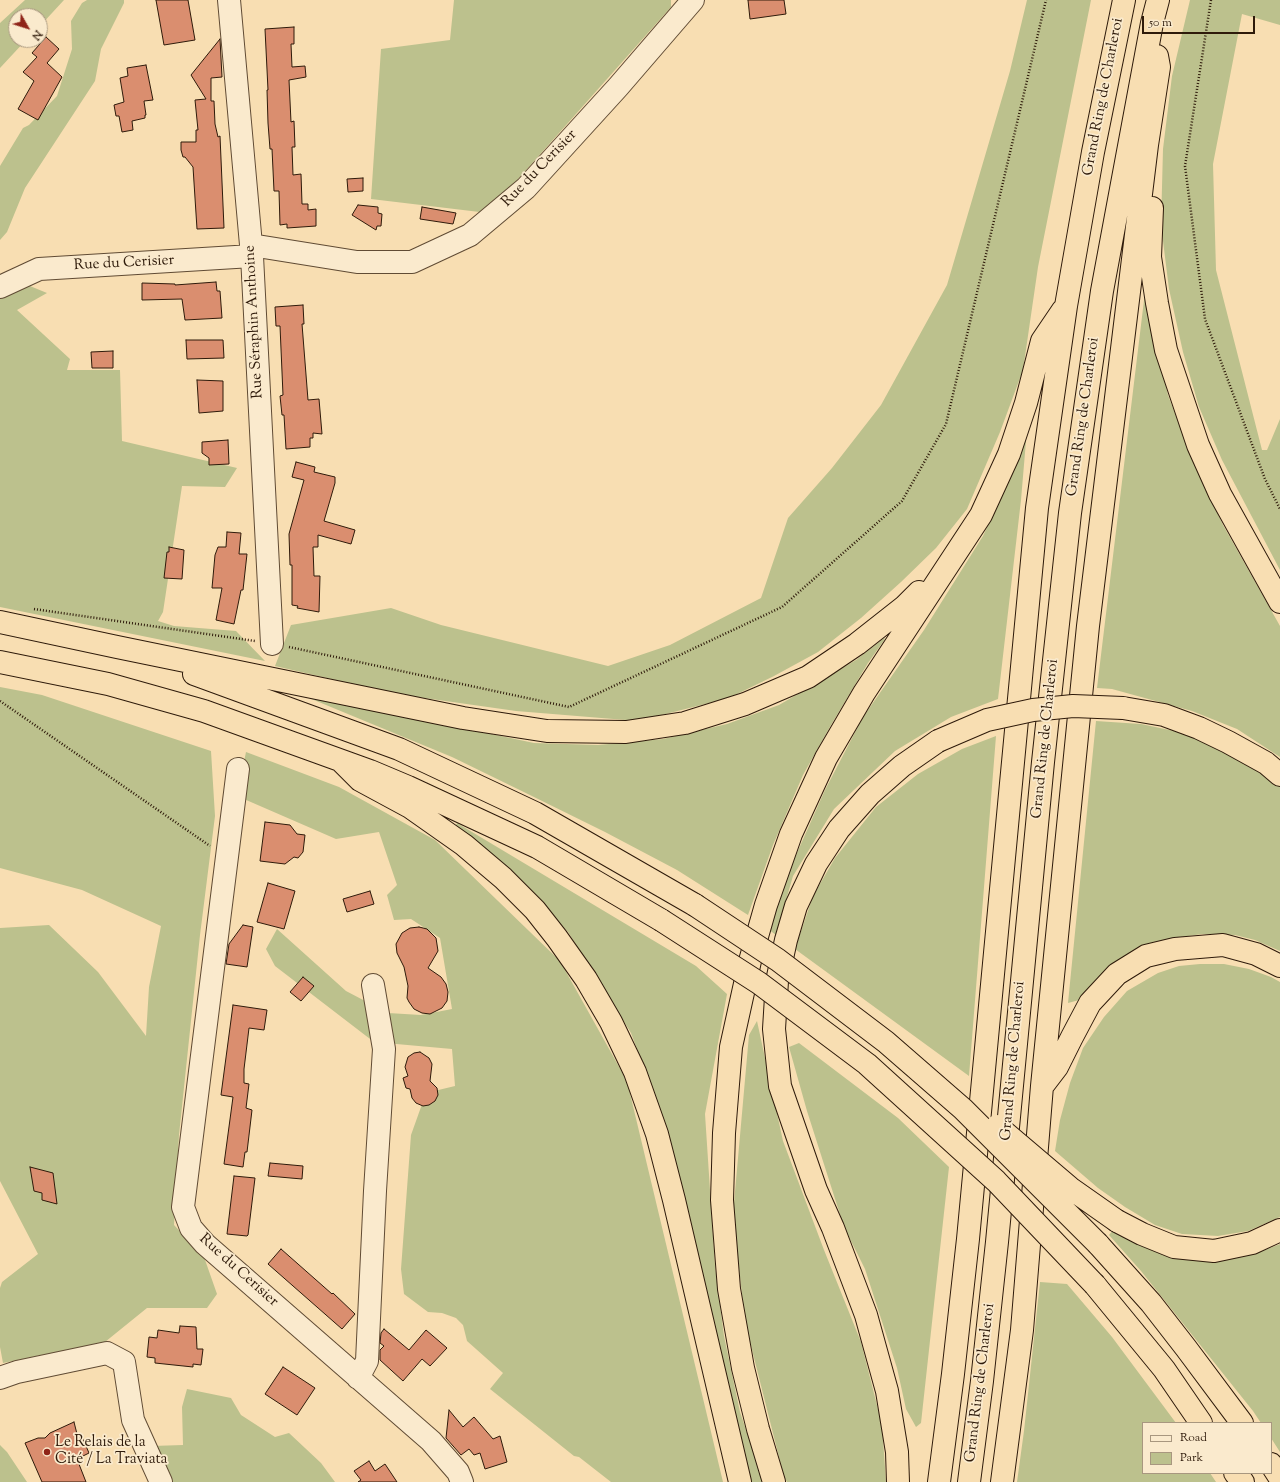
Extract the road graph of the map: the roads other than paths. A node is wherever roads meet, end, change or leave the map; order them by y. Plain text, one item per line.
1 (229, 0) edge
2 (693, 0) edge
3 (1124, 0) edge
4 (1158, 0) edge
5 (1152, 23) junction
6 (1147, 145) junction
7 (252, 250) junction
8 (0, 287) edge
9 (1066, 306) junction
10 (954, 557) junction
11 (1280, 602) edge
12 (0, 622) edge
13 (272, 644) road end
14 (117, 647) junction
15 (0, 662) edge
16 (341, 761) junction
17 (238, 769) dead end
18 (1280, 775) edge
19 (1280, 966) edge
20 (373, 985) dead end
21 (1042, 1086) junction
22 (963, 1109) junction
23 (1280, 1230) edge
24 (0, 1378) edge
25 (358, 1378) junction
26 (1200, 1422) edge
27 (1241, 1422) edge
28 (1272, 1466) edge
29 (1280, 1478) edge
30 (161, 1482) edge
31 (462, 1482) edge
32 (740, 1482) edge
33 (774, 1482) edge
34 (898, 1482) edge
35 (939, 1482) edge
36 (969, 1482) edge
37 (1002, 1482) edge

1 - 7 street, Rue Séraphin Anthoine
2 - 7 street, Rue du Cerisier
3 - 9 highway, Grand Ring de Charleroi
4 - 5 highway, Grand Ring de Charleroi
5 - 6 highway
5 - 36 highway, Grand Ring de Charleroi
6 - 11 highway
6 - 21 highway
7 - 8 street, Rue du Cerisier
7 - 13 street, Rue Séraphin Anthoine
9 - 10 highway
9 - 35 highway, Grand Ring de Charleroi
10 - 14 highway
10 - 33 highway
12 - 14 highway
14 - 22 highway, bridge
15 - 16 highway
16 - 26 highway, bridge
16 - 32 highway
17 - 25 street, Rue du Cerisier
18 - 34 highway, bridge
19 - 21 highway
20 - 25 street
21 - 37 highway
22 - 23 highway, bridge
22 - 27 highway, bridge
24 - 30 street
25 - 31 street, Rue du Cerisier
28 - 29 highway

